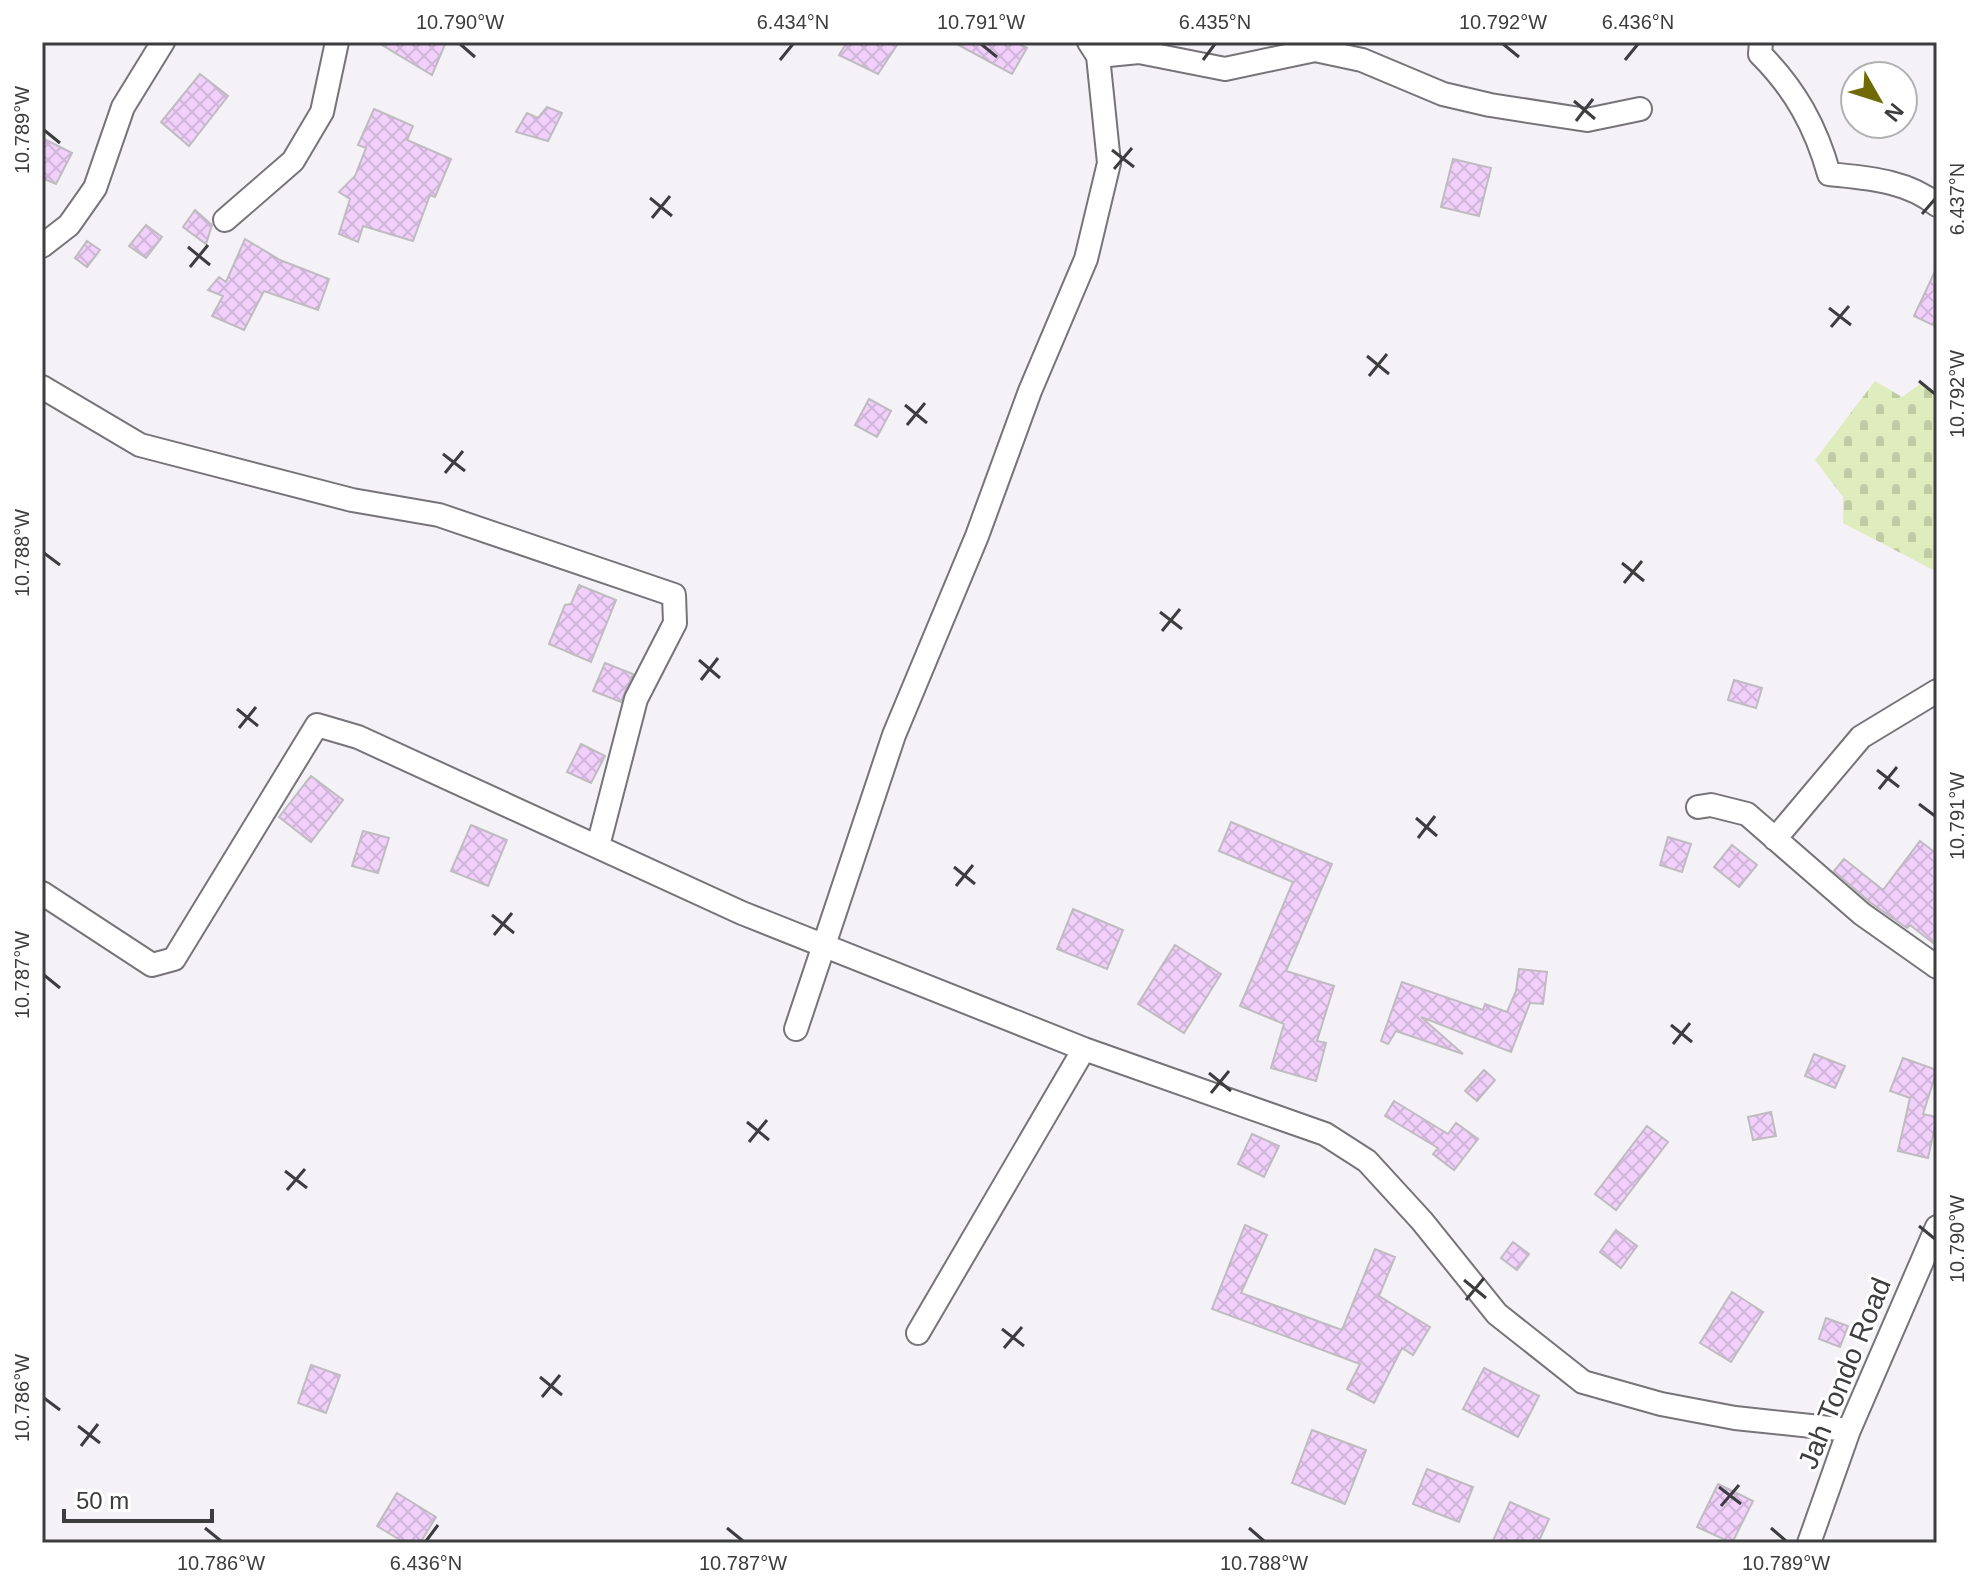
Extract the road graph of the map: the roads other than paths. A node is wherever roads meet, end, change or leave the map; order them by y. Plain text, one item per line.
1 (163, 42) edge
2 (337, 42) edge
3 (1761, 42) edge
4 (1093, 49) edge
5 (1640, 109) dead end
6 (1937, 205) edge
7 (225, 220) dead end
8 (42, 246) edge
9 (42, 387) edge
10 (1937, 691) edge
11 (1698, 807) dead end
12 (1775, 839) junction
13 (598, 846) junction
14 (42, 893) edge
15 (825, 945) junction
16 (1937, 967) edge
17 (796, 1029) dead end
18 (1084, 1049) junction
19 (1937, 1227) edge
20 (918, 1333) dead end
21 (1849, 1430) junction
22 (1809, 1543) edge

1 - 8 street
2 - 7 street
3 - 6 street
4 - 5 street
4 - 15 street
9 - 13 street
10 - 12 street
11 - 12 street
12 - 16 street
13 - 14 street
13 - 15 street
15 - 17 street
15 - 18 street
18 - 20 street
18 - 21 street
19 - 21 street, Jah Tondo Road
21 - 22 street, Jah Tondo Road

